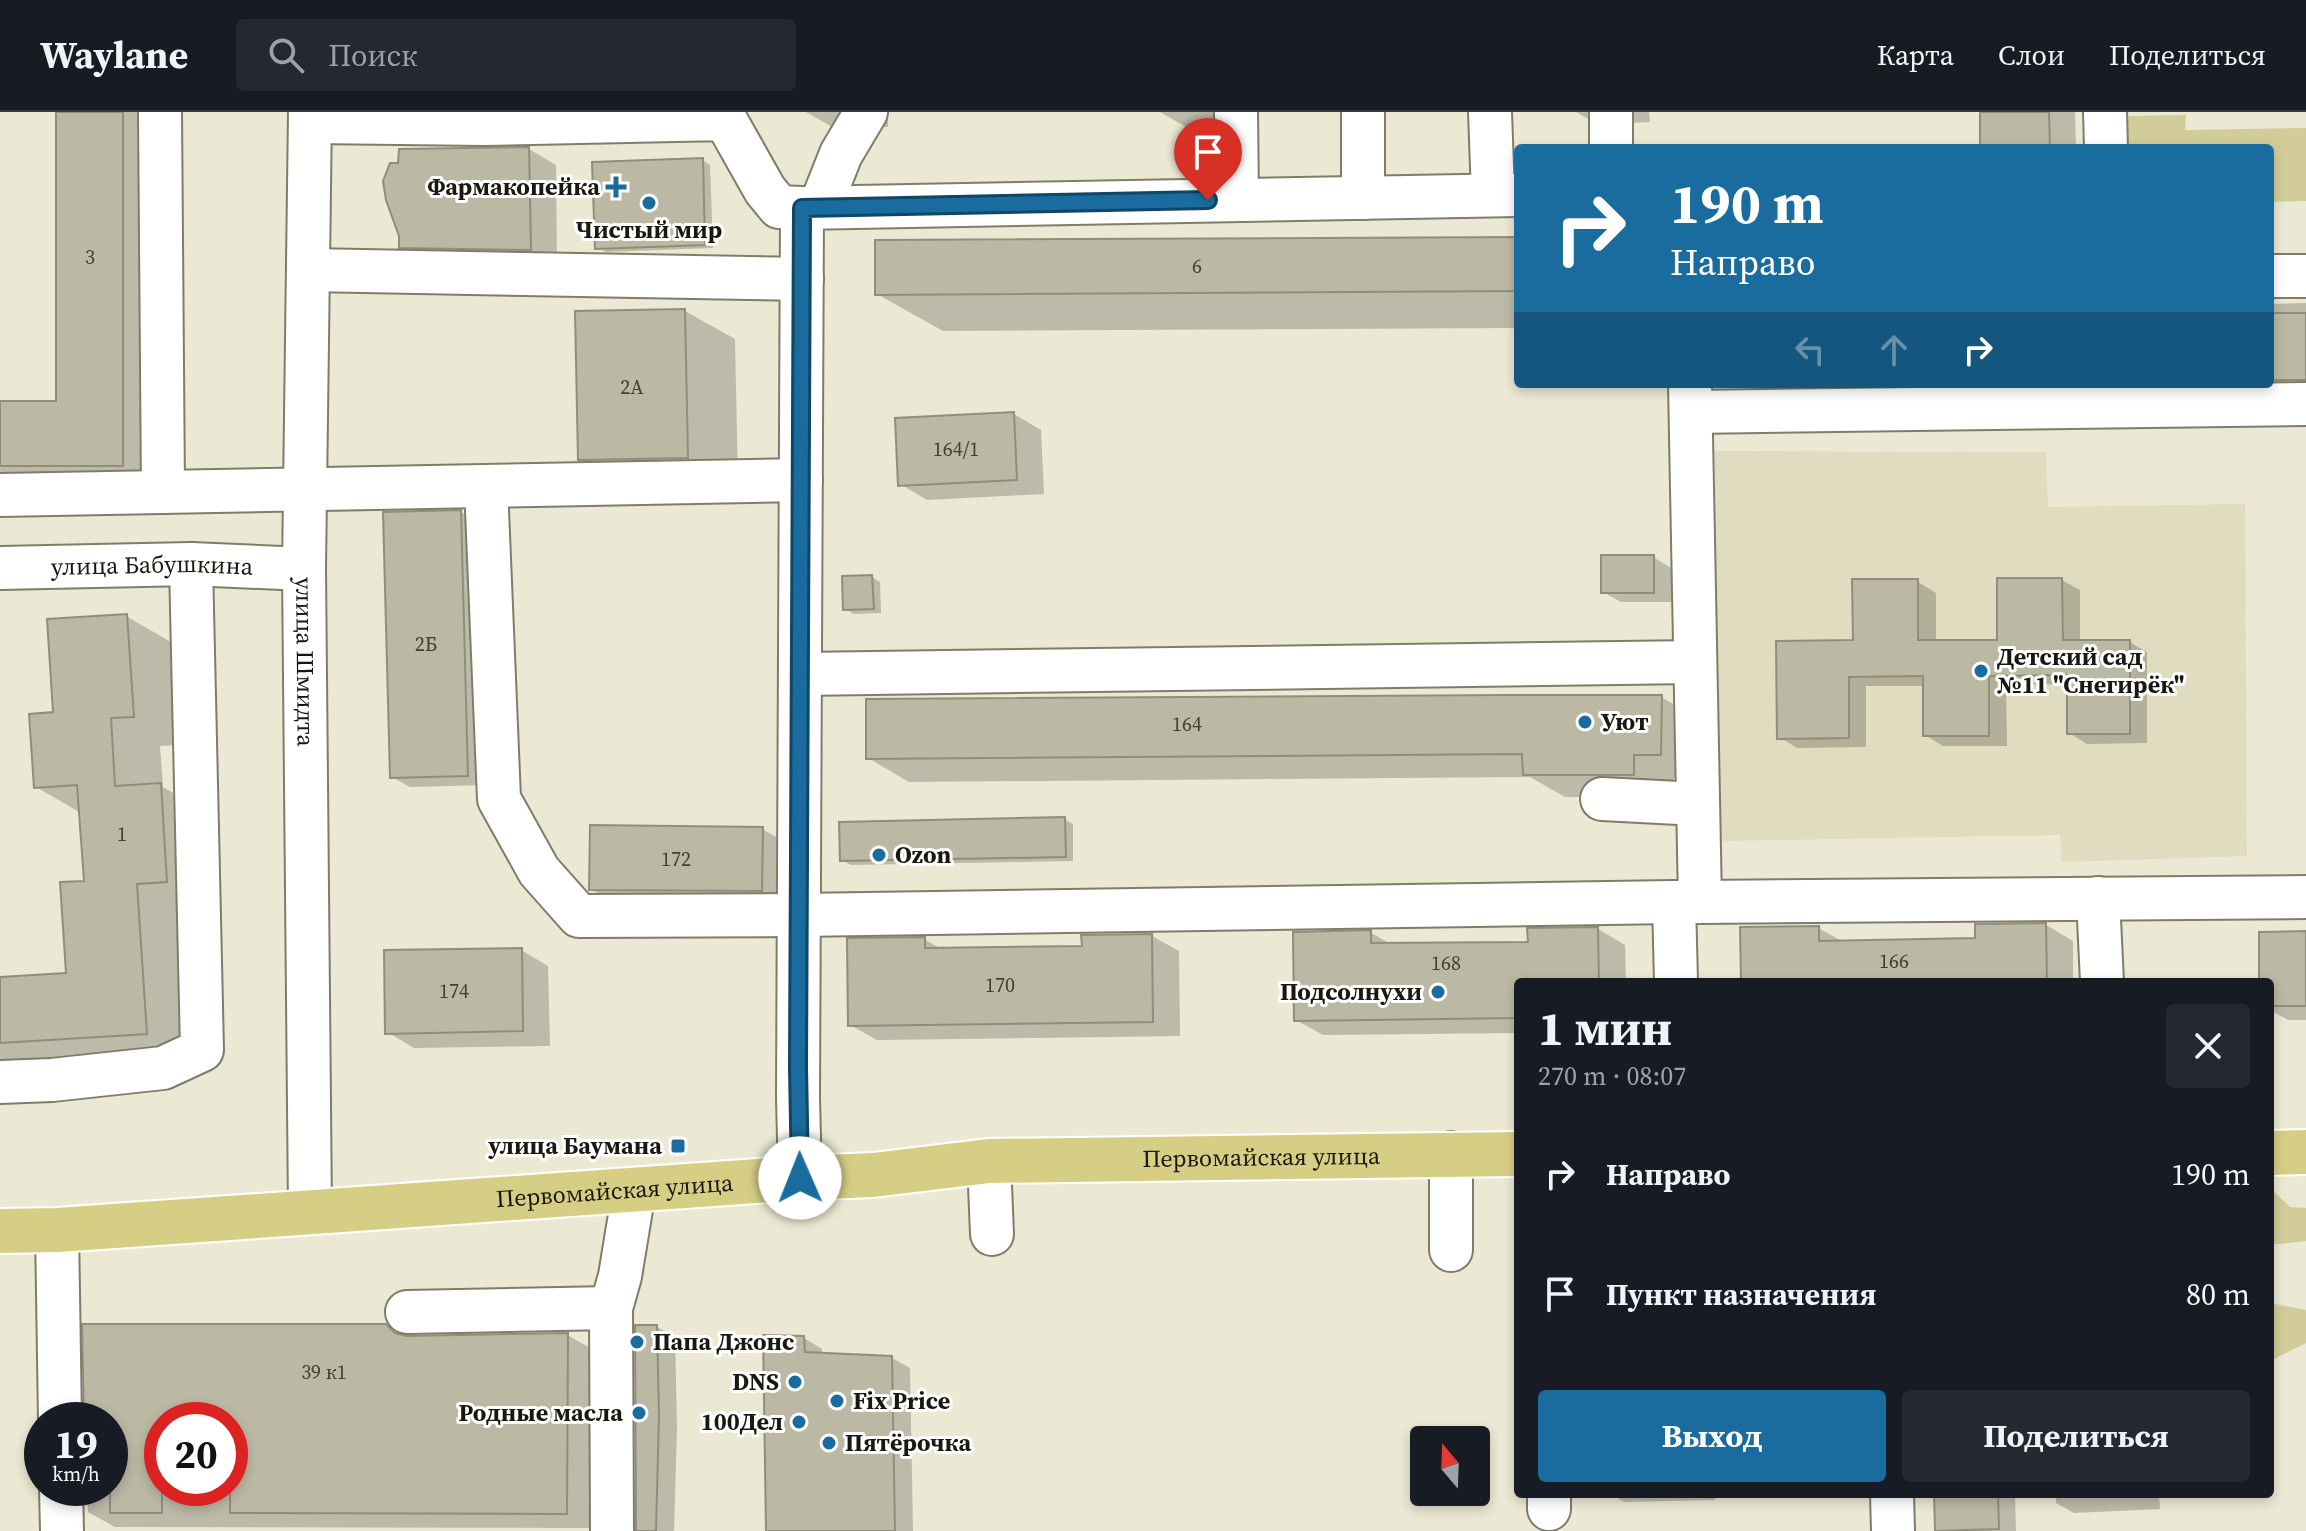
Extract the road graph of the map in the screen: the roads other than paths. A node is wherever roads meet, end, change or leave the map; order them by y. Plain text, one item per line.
1 (160, 112) edge
2 (866, 112) edge
3 (1236, 112) edge
4 (1363, 112) edge
5 (1490, 112) edge
6 (1611, 112) edge
7 (2105, 112) edge
8 (725, 116) edge
9 (310, 117) edge
10 (485, 118) edge
11 (1611, 144) edge
12 (2106, 144) edge
13 (1506, 195) edge
14 (1363, 198) junction
15 (1237, 200) junction
16 (811, 207) junction
17 (309, 270) junction
18 (2274, 276) edge
19 (2306, 276) edge
20 (802, 279) junction
21 (1690, 398) edge
22 (2306, 404) edge
23 (801, 480) junction
24 (486, 486) junction
25 (304, 489) junction
26 (163, 492) junction
27 (0, 495) edge
28 (191, 564) junction
29 (0, 568) edge
30 (304, 569) junction
31 (1695, 662) junction
32 (800, 674) junction
33 (1602, 799) dead end
34 (1698, 804) junction
35 (2306, 897) edge
36 (2098, 898) junction
37 (1687, 902) junction
38 (799, 915) junction
39 (1677, 978) edge
40 (2102, 978) edge
41 (0, 1082) edge
42 (2306, 1152) edge
43 (1451, 1153) junction
44 (2274, 1153) edge
45 (1514, 1154) edge
46 (989, 1161) junction
47 (800, 1178) junction
48 (634, 1191) junction
49 (310, 1211) junction
50 (57, 1230) junction
51 (0, 1231) edge
52 (992, 1234) dead end
53 (1451, 1250) dead end
54 (611, 1308) junction
55 (407, 1312) dead end
56 (60, 1402) edge
57 (1892, 1498) edge
58 (61, 1506) edge
59 (62, 1531) edge
60 (612, 1531) edge
61 (1893, 1531) edge

1 - 26 street
2 - 16 street
3 - 15 street
4 - 14 street
5 - 13 street
6 - 11 street
7 - 12 street
8 - 10 street
8 - 16 street
9 - 10 street
9 - 17 street, улица Шмидта
13 - 14 street
14 - 15 street
15 - 16 street
16 - 20 street
17 - 20 street
17 - 25 street, улица Шмидта
18 - 19 street
20 - 23 street
21 - 22 street
21 - 31 street
23 - 24 street
23 - 32 street
24 - 25 street
24 - 38 street
25 - 26 street
25 - 30 street, улица Шмидта
26 - 27 street
28 - 29 street, улица Бабушкина
28 - 30 street, улица Бабушкина
28 - 41 street
30 - 49 street, улица Шмидта
31 - 32 street
31 - 34 street
32 - 38 street
33 - 34 street
34 - 37 street
35 - 36 street
36 - 37 street
36 - 40 street
37 - 38 street
37 - 39 street
38 - 47 street
42 - 44 main road
43 - 45 main road, Первомайская улица
43 - 46 main road, Первомайская улица
43 - 53 street
46 - 47 main road, Первомайская улица
46 - 52 street
47 - 48 main road, Первомайская улица
48 - 49 main road, Первомайская улица
48 - 54 street
49 - 50 main road, Первомайская улица
50 - 51 main road, Первомайская улица
50 - 56 street
54 - 55 street
54 - 60 street
57 - 61 street
58 - 59 street

